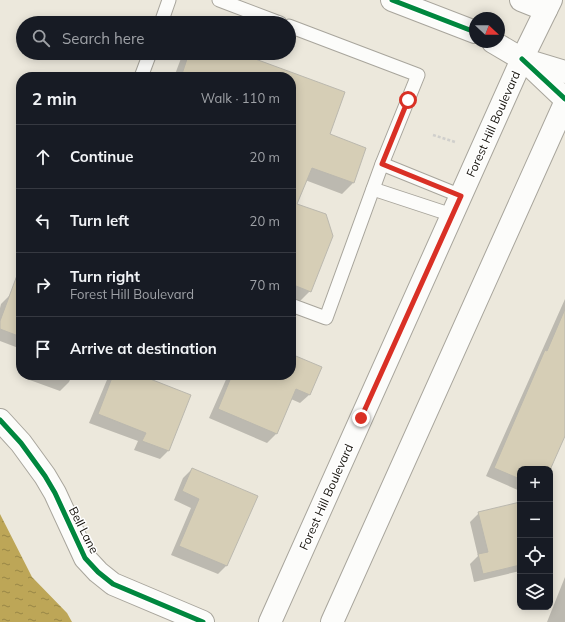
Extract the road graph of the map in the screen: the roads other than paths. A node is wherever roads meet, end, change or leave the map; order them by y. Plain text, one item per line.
1 (170, 0) edge
2 (219, 0) edge
3 (392, 0) edge
4 (521, 0) edge
5 (548, 5) edge
6 (164, 16) edge
7 (261, 16) edge
8 (296, 29) edge
9 (469, 30) edge
10 (503, 48) edge
11 (522, 59) junction
12 (147, 60) edge
13 (143, 72) edge
14 (565, 72) edge
15 (565, 99) edge
16 (565, 103) edge
17 (382, 164) junction
18 (373, 189) junction
19 (456, 206) junction
20 (296, 307) edge
21 (0, 420) edge
22 (203, 622) edge
23 (270, 622) edge
24 (332, 622) edge

1 - 6 lane
2 - 7 lane
3 - 9 main road
4 - 5 main road
5 - 11 main road, Forest Hill Boulevard
8 - 17 lane
10 - 11 main road
11 - 14 main road
11 - 15 main road
11 - 19 main road, Forest Hill Boulevard
12 - 13 lane
16 - 24 main road
17 - 18 lane
17 - 19 lane
18 - 19 lane
18 - 20 lane
19 - 23 main road, Forest Hill Boulevard
21 - 22 main road, Bell Lane

